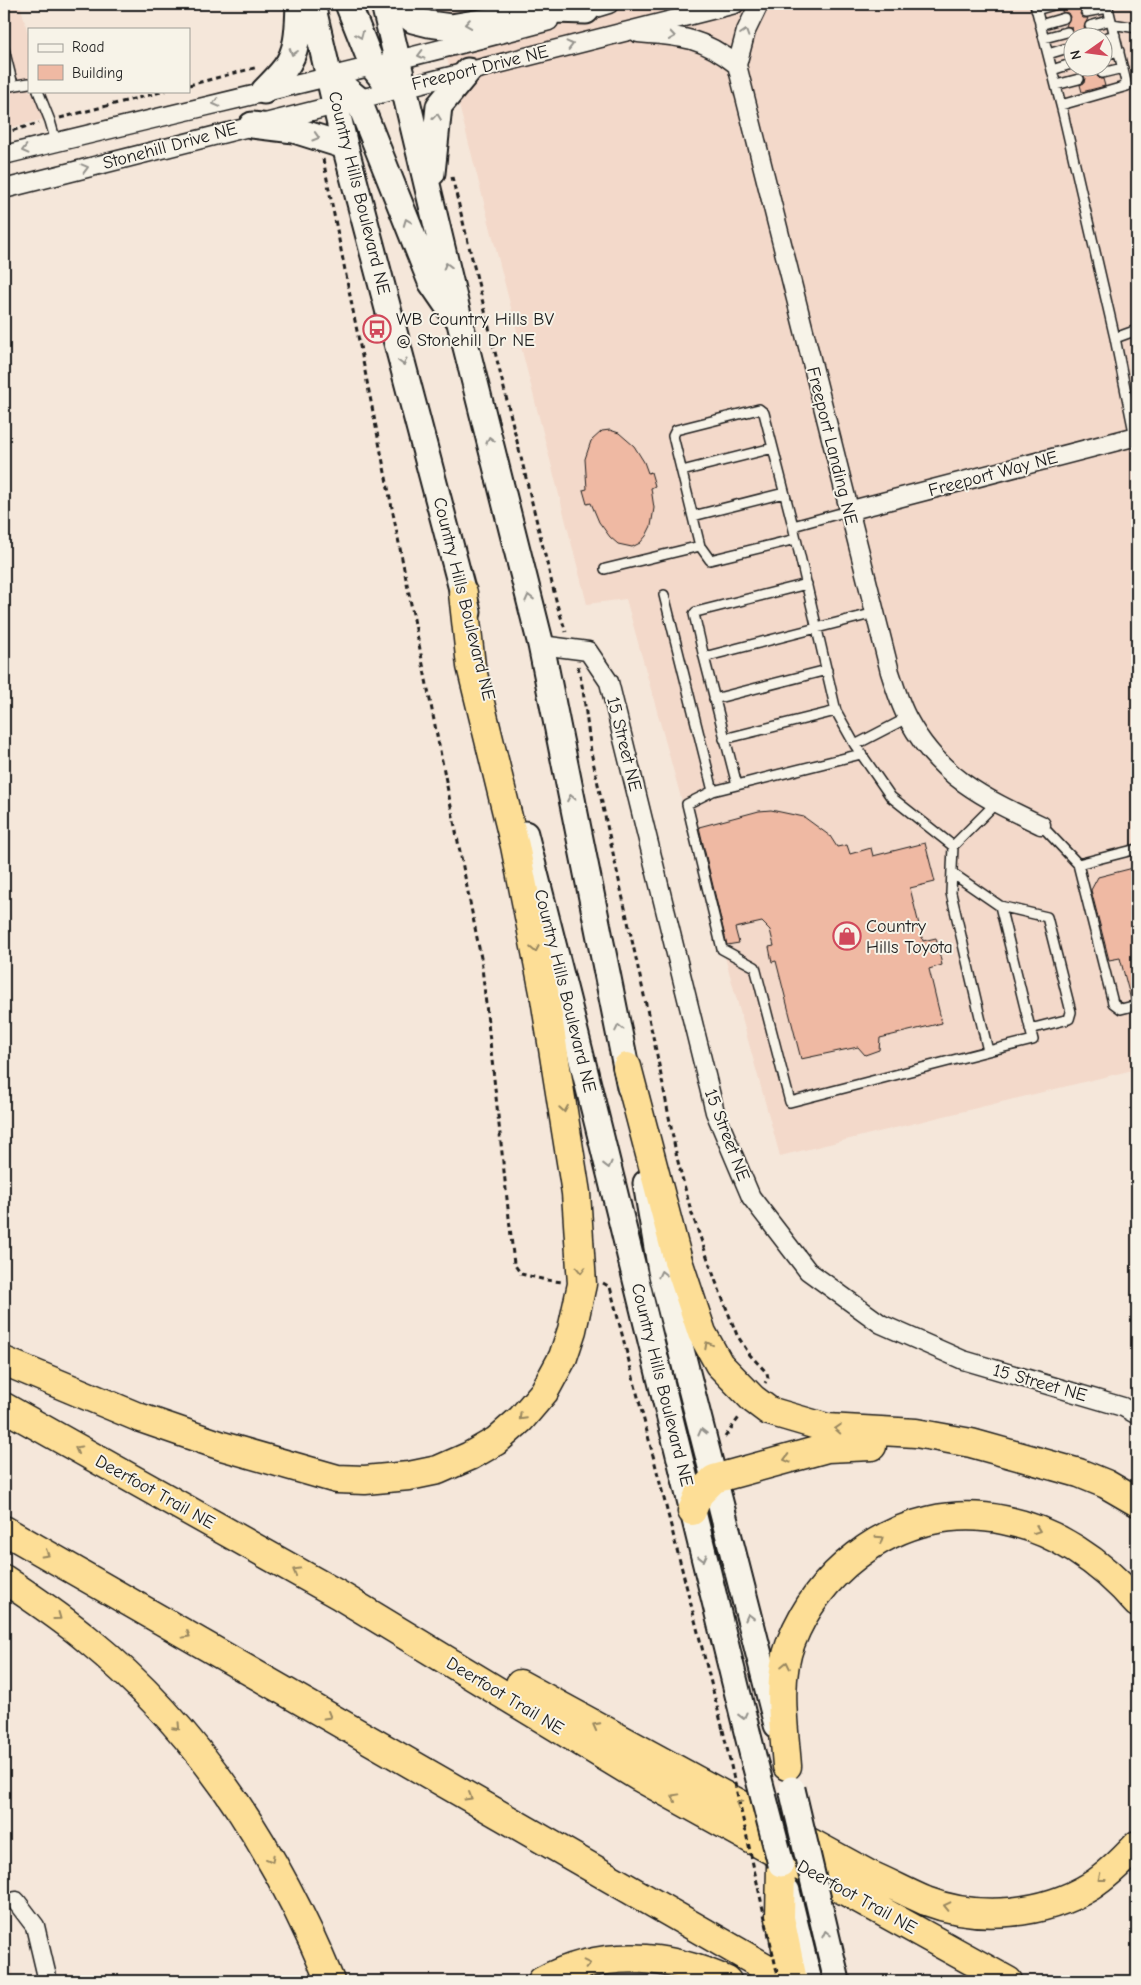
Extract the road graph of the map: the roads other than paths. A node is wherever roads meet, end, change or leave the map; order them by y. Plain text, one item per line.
1 (299, 4) edge
2 (312, 4) edge
3 (348, 4) edge
4 (384, 4) edge
5 (393, 4) edge
6 (735, 4) edge
7 (759, 4) edge
8 (1057, 4) edge
9 (1108, 6) edge
10 (598, 7) edge
11 (1035, 7) edge
12 (1086, 12) dead end
13 (1064, 18) dead end
14 (1112, 22) junction
15 (1040, 25) junction
16 (1090, 26) dead end
17 (1137, 28) edge
18 (624, 32) junction
19 (1064, 33) edge
20 (1115, 35) joint
21 (1044, 38) junction
22 (4, 49) edge
23 (1064, 49) edge
24 (1119, 51) junction
25 (1114, 52) edge
26 (1048, 54) junction
27 (398, 61) junction
28 (737, 65) junction
29 (1064, 66) edge
30 (373, 67) junction
31 (1123, 68) junction
32 (1052, 70) junction
33 (1114, 70) edge
34 (468, 71) junction
35 (330, 76) junction
36 (1079, 79) dead end
37 (28, 83) edge
38 (8, 86) edge
39 (1056, 86) junction
40 (404, 88) junction
41 (264, 91) junction
42 (38, 92) edge
43 (347, 102) junction
44 (1061, 105) junction
45 (252, 125) junction
46 (56, 142) junction
47 (334, 150) junction
48 (4, 155) edge
49 (4, 189) edge
50 (431, 200) junction
51 (461, 327) junction
52 (1137, 330) edge
53 (1116, 338) junction
54 (1136, 437) edge
55 (773, 448) junction
56 (682, 471) junction
57 (784, 493) junction
58 (848, 511) junction
59 (693, 516) junction
60 (793, 526) junction
61 (796, 538) junction
62 (700, 546) junction
63 (605, 569) dead end
64 (807, 584) junction
65 (463, 593) junction
66 (664, 595) dead end
67 (875, 613) junction
68 (817, 628) junction
69 (541, 645) junction
70 (704, 656) junction
71 (827, 670) junction
72 (714, 699) junction
73 (836, 710) junction
74 (907, 718) junction
75 (724, 739) junction
76 (855, 745) junction
77 (861, 754) junction
78 (737, 785) junction
79 (713, 791) junction
80 (996, 804) junction
81 (1041, 825) joint
82 (953, 846) junction
83 (1137, 849) edge
84 (1078, 864) junction
85 (952, 873) junction
86 (1000, 906) junction
87 (1137, 1005) edge
88 (1030, 1029) junction
89 (988, 1051) junction
90 (627, 1067) junction
91 (4, 1361) edge
92 (4, 1407) edge
93 (1137, 1415) edge
94 (714, 1479) junction
95 (1137, 1502) edge
96 (692, 1510) junction
97 (1137, 1516) edge
98 (4, 1530) edge
99 (4, 1579) edge
100 (339, 1594) junction
101 (1137, 1603) edge
102 (789, 1778) junction
103 (1137, 1845) edge
104 (781, 1864) junction
105 (10, 1900) edge
106 (48, 1981) edge
107 (330, 1981) edge
108 (542, 1981) edge
109 (727, 1981) edge
110 (788, 1981) edge
111 (794, 1981) edge
112 (809, 1981) edge
113 (837, 1981) edge
114 (1008, 1981) edge

1 -> 41 main road
2 - 35 main road, Country Hills Boulevard NE
3 -> 30 main road
4 - 27 main road, Country Hills Boulevard NE
10 -> 5 main road
6 - 18 street, Freeport Drive NE
28 -> 7 street, Freeport Landing NE
8 - 11 lane
9 - 12 lane
9 - 14 lane
10 -> 27 street, Freeport Drive NE
11 - 15 lane
13 - 15 lane
14 - 16 lane
14 - 17 lane
14 - 20 lane
15 - 21 lane
18 -> 28 street, Freeport Drive NE
34 -> 18 street, Freeport Drive NE
19 - 21 lane
20 - 24 lane
21 - 26 lane
22 - 38 lane
23 - 26 lane
24 - 25 lane
24 - 31 lane
26 - 32 lane
27 - 30 street, Freeport Drive NE
27 - 40 main road, Country Hills Boulevard NE
28 - 58 street, Freeport Landing NE
29 - 32 lane
30 - 35 street, Freeport Drive NE
30 - 40 main road
31 - 33 lane
31 - 44 lane
32 - 39 lane
34 - 40 street, Freeport Drive NE
50 -> 34 main road
35 - 41 street, Stonehill Drive NE
35 - 43 main road
36 - 39 lane
37 - 38 lane
39 - 44 lane
40 - 43 street, Freeport Drive NE
40 - 50 main road, Country Hills Boulevard NE
41 -> 46 street, Stonehill Drive NE
42 - 46 lane
43 - 45 street, Stonehill Drive NE
43 - 47 main road, Country Hills Boulevard NE
51 -> 43 main road
44 - 53 lane
45 -> 47 main road
49 -> 45 street, Stonehill Drive NE
46 -> 48 street, Stonehill Drive NE
47 -> 65 main road, Country Hills Boulevard NE
51 -> 50 main road, Country Hills Boulevard NE
69 -> 51 main road, Country Hills Boulevard NE
52 - 53 lane
53 - 54 lane
54 - 58 street, Freeport Way NE
55 - 56 lane
55 - 56 lane
55 - 57 lane
56 - 59 lane
57 - 59 lane
57 - 60 lane
58 - 60 lane
58 - 67 street, Freeport Landing NE
59 - 62 lane
60 - 61 lane
61 - 62 lane
61 - 64 lane
62 - 63 lane
64 - 68 lane
64 - 70 lane
65 -> 91 highway
65 -> 96 main road, Country Hills Boulevard NE
66 - 79 lane
67 - 68 lane
67 - 74 street, Freeport Landing NE
68 - 70 lane
68 - 71 lane
90 -> 69 main road, Country Hills Boulevard NE
69 - 93 street, 15 Street NE
70 - 72 lane
71 - 72 lane
71 - 73 lane
72 - 75 lane
73 - 75 lane
73 - 76 lane
74 - 76 lane
74 - 80 street, Freeport Landing NE
75 - 78 lane
76 - 77 lane
77 - 78 lane
77 - 82 lane
78 - 79 lane
79 - 89 lane
80 - 81 street, Freeport Landing NE
80 - 82 lane
81 - 84 lane
82 - 85 lane
83 - 84 lane
84 - 87 lane
85 - 86 lane
85 - 89 lane
86 - 88 lane
86 - 88 lane
88 - 89 lane
94 -> 90 main road, Country Hills Boulevard NE
95 -> 90 highway
100 -> 92 highway, Deerfoot Trail NE
94 - 96 highway
97 -> 94 highway
102 -> 94 main road, Country Hills Boulevard NE
96 -> 104 main road, Country Hills Boulevard NE, bridge
98 -> 110 highway
99 -> 107 highway
103 -> 100 highway
114 -> 100 highway, Deerfoot Trail NE
102 -> 101 highway
113 -> 102 main road, Country Hills Boulevard NE, bridge
104 - 111 highway
104 - 112 main road, Country Hills Boulevard NE
105 - 106 street
108 -> 109 highway

